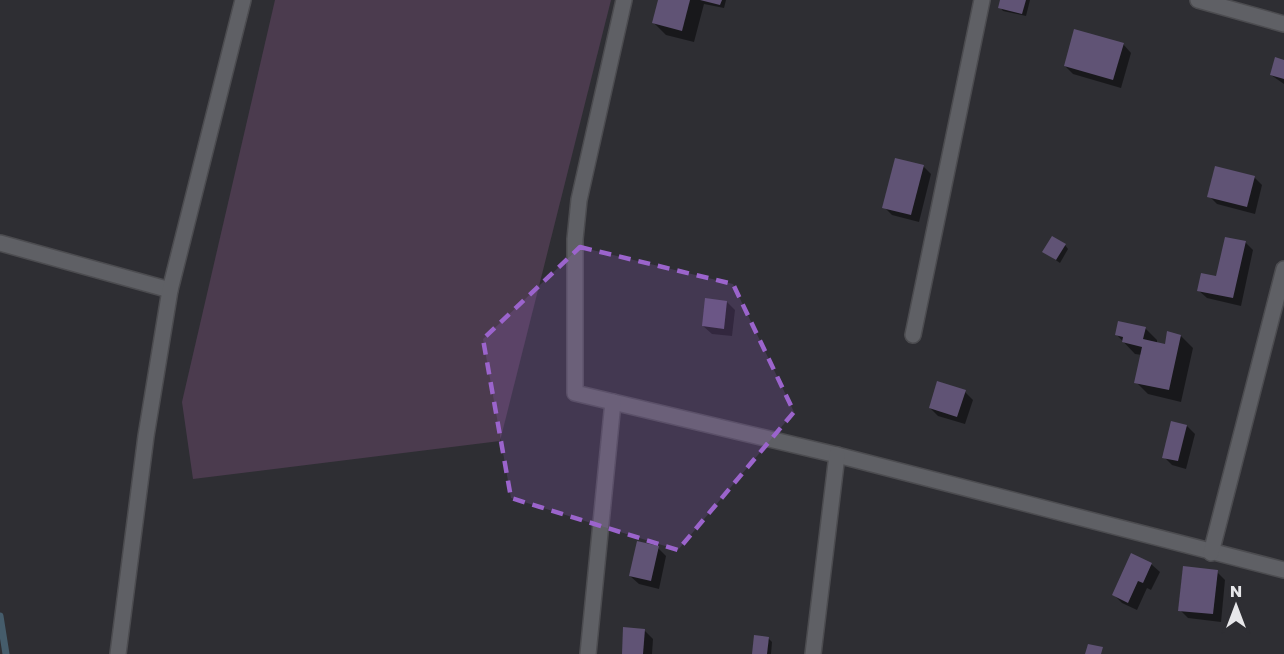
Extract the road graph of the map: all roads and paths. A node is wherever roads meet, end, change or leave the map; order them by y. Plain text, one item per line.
1 (243, 0) edge
2 (624, 0) edge
3 (982, 0) edge
4 (1198, 0) edge
5 (1284, 24) edge
6 (0, 243) edge
7 (1284, 269) edge
8 (170, 290) junction
9 (914, 335) dead end
10 (613, 402) junction
11 (837, 455) junction
12 (1211, 553) junction
13 (1284, 570) edge
14 (118, 654) edge
15 (588, 654) edge
16 (813, 654) edge

1 - 8 street
2 - 10 street
3 - 9 street
4 - 5 street
6 - 8 street
7 - 12 street
8 - 14 street
10 - 11 street
10 - 15 street
11 - 12 street
11 - 16 street
12 - 13 street

